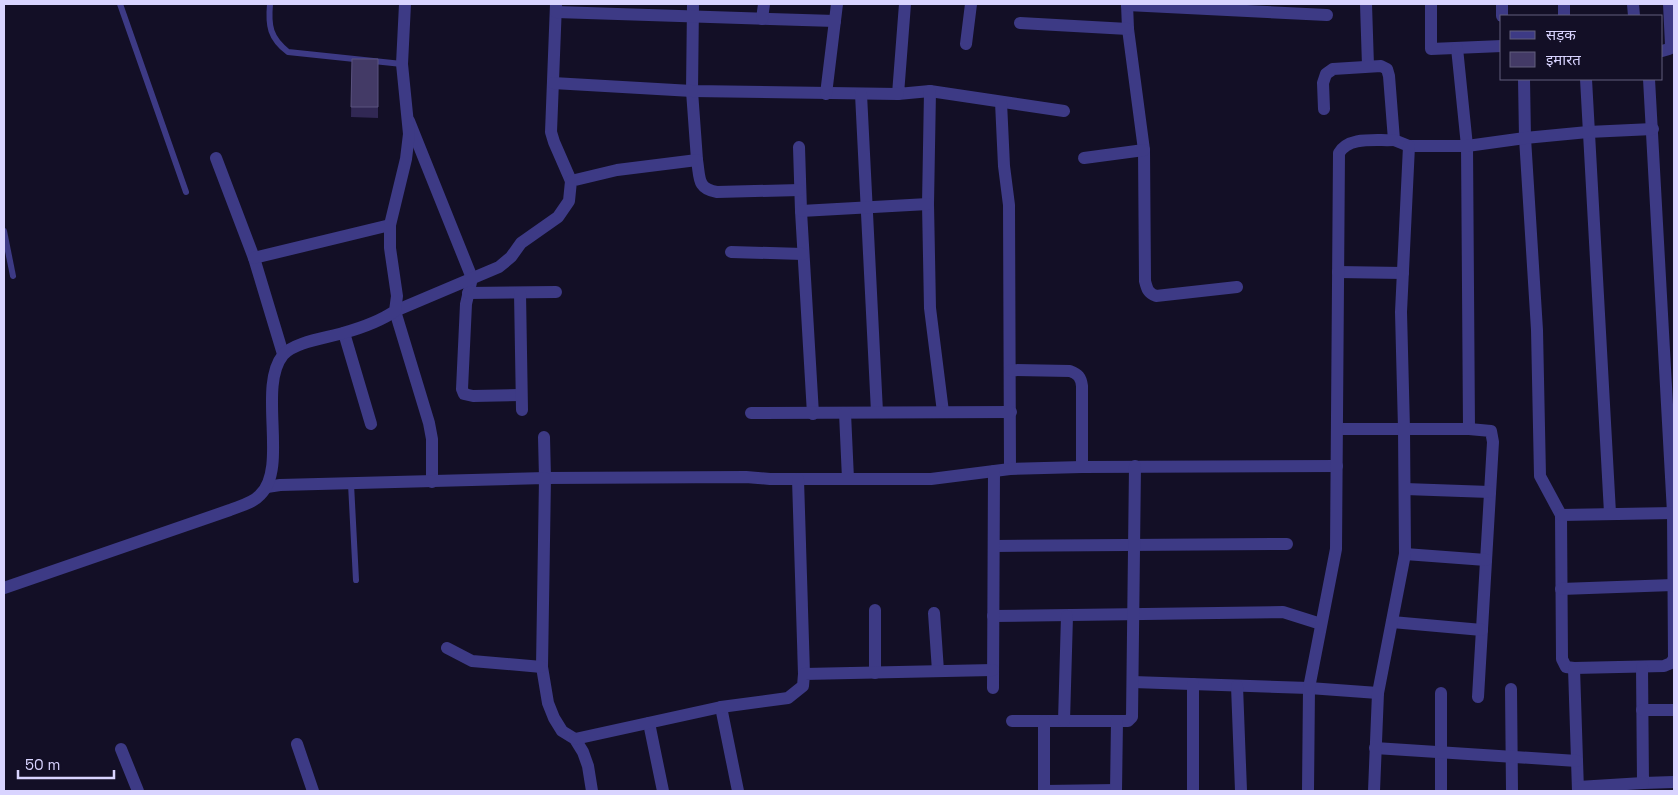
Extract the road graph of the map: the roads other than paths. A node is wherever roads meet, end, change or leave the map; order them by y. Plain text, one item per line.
1 (120, 4) edge
2 (270, 4) edge
3 (405, 4) edge
4 (764, 4) edge
5 (837, 4) edge
6 (905, 4) edge
7 (971, 4) edge
8 (1127, 4) edge
9 (1366, 4) edge
10 (1431, 4) edge
11 (1669, 4) edge
12 (556, 8) edge
13 (693, 10) edge
14 (1327, 15) dead end
15 (762, 19) junction
16 (835, 21) junction
17 (1020, 23) dead end
18 (1128, 29) junction
19 (966, 44) dead end
20 (1500, 46) edge
21 (1458, 48) junction
22 (1663, 52) edge
23 (402, 64) junction
24 (1368, 66) junction
25 (1524, 80) edge
26 (1586, 80) edge
27 (1649, 80) edge
28 (553, 83) junction
29 (692, 91) junction
30 (930, 91) junction
31 (826, 94) junction
32 (861, 94) junction
33 (898, 94) junction
34 (1001, 102) junction
35 (1324, 109) dead end
36 (1064, 111) dead end
37 (408, 119) junction
38 (1653, 129) junction
39 (1588, 132) junction
40 (1525, 138) junction
41 (1394, 140) junction
42 (1409, 146) junction
43 (1467, 146) junction
44 (799, 147) dead end
45 (1144, 150) junction
46 (216, 158) dead end
47 (1084, 158) dead end
48 (697, 160) junction
49 (571, 181) junction
50 (800, 190) junction
51 (186, 192) dead end
52 (928, 204) junction
53 (867, 208) junction
54 (801, 211) junction
55 (390, 225) junction
56 (4, 231) edge
57 (731, 252) dead end
58 (803, 254) junction
59 (254, 258) junction
60 (1338, 272) junction
61 (1403, 274) junction
62 (13, 276) dead end
63 (472, 278) junction
64 (1237, 287) dead end
65 (556, 292) dead end
66 (468, 293) junction
67 (520, 293) junction
68 (395, 311) junction
69 (344, 333) junction
70 (284, 354) junction
71 (1010, 370) junction
72 (522, 395) junction
73 (522, 410) dead end
74 (877, 412) junction
75 (942, 412) junction
76 (1011, 412) junction
77 (751, 413) dead end
78 (845, 413) junction
79 (813, 414) junction
80 (371, 424) dead end
81 (1337, 429) junction
82 (1404, 429) junction
83 (1468, 429) junction
84 (544, 436) dead end
85 (1135, 466) junction
86 (1337, 466) junction
87 (1082, 467) junction
88 (1010, 469) junction
89 (994, 471) junction
90 (545, 478) junction
91 (798, 479) junction
92 (848, 479) junction
93 (432, 482) junction
94 (350, 484) junction
95 (267, 487) junction
96 (1405, 489) junction
97 (1490, 492) junction
98 (1610, 513) junction
99 (1673, 513) edge
100 (1561, 515) junction
101 (1287, 544) dead end
102 (1135, 545) junction
103 (994, 546) junction
104 (1405, 554) junction
105 (1486, 560) junction
106 (356, 580) dead end
107 (1673, 585) edge
108 (4, 588) edge
109 (1561, 589) junction
110 (875, 610) dead end
111 (934, 614) dead end
112 (1134, 615) junction
113 (993, 616) junction
114 (1067, 616) junction
115 (1392, 622) junction
116 (1321, 624) junction
117 (1482, 630) junction
118 (1674, 635) edge
119 (447, 648) dead end
120 (542, 667) junction
121 (1642, 667) junction
122 (1574, 668) junction
123 (993, 670) junction
124 (938, 671) junction
125 (875, 673) junction
126 (804, 674) junction
127 (1133, 682) junction
128 (1193, 684) junction
129 (1237, 686) junction
130 (993, 688) dead end
131 (1309, 688) junction
132 (1511, 689) dead end
133 (1378, 693) junction
134 (1440, 693) dead end
135 (1478, 697) dead end
136 (721, 707) junction
137 (1642, 710) junction
138 (1674, 710) edge
139 (1012, 721) dead end
140 (1044, 721) junction
141 (1064, 721) junction
142 (1117, 721) junction
143 (649, 723) junction
144 (575, 739) junction
145 (297, 744) dead end
146 (1375, 748) junction
147 (121, 749) dead end
148 (1442, 753) junction
149 (1513, 757) junction
150 (1577, 761) junction
151 (1674, 782) edge
152 (1643, 783) junction
153 (1578, 789) edge
154 (138, 791) edge
155 (313, 791) edge
156 (592, 791) edge
157 (663, 791) edge
158 (738, 791) edge
159 (1044, 791) edge
160 (1116, 791) edge
161 (1193, 791) edge
162 (1241, 791) edge
163 (1308, 791) edge
164 (1374, 791) edge
165 (1441, 791) edge
166 (1512, 791) edge

1 - 51 lane
2 - 23 lane
3 - 23 street
4 - 15 street
5 - 16 street
6 - 33 street
7 - 19 street
8 - 14 street
8 - 18 street
9 - 24 street
10 - 21 street
11 - 22 street
12 - 13 street
12 - 28 street
13 - 15 street
13 - 29 street
15 - 16 street
16 - 31 street
17 - 18 street
18 - 45 street
20 - 21 street
21 - 43 street
23 - 37 street
24 - 35 street
24 - 41 street
25 - 40 street
26 - 39 street
27 - 38 street
28 - 29 street
28 - 49 street
29 - 31 street
29 - 48 street
30 - 33 street
30 - 34 street
30 - 52 street
31 - 32 street
32 - 33 street
32 - 53 street
34 - 36 street
34 - 71 street
37 - 55 street
37 - 63 street
38 - 39 street
38 - 99 street
39 - 40 street
39 - 98 street
40 - 43 street
40 - 100 street
41 - 42 street
41 - 60 street
42 - 43 street
42 - 61 street
43 - 83 street
44 - 50 street
45 - 47 street
45 - 64 street
46 - 59 street
48 - 49 street
48 - 50 street
49 - 63 street
50 - 54 street
52 - 53 street
52 - 75 street
53 - 54 street
53 - 74 street
54 - 58 street
55 - 59 street
55 - 68 street
56 - 62 lane
57 - 58 street
58 - 79 street
59 - 70 street
60 - 61 street
60 - 81 street
61 - 82 street
63 - 66 street
63 - 68 street
65 - 67 street
66 - 67 street
66 - 72 street
67 - 72 street
68 - 69 street
68 - 93 street
69 - 70 street
69 - 80 street
70 - 95 street
71 - 76 street
71 - 87 street
72 - 73 street
74 - 75 street
74 - 78 street
75 - 76 street
76 - 88 street
77 - 79 street
78 - 79 street
78 - 92 street
81 - 82 street
81 - 86 street
82 - 83 street
82 - 96 street
83 - 97 street
84 - 90 street
85 - 86 street
85 - 87 street
85 - 102 street
86 - 116 street
87 - 88 street
88 - 89 street
89 - 92 street
89 - 103 street
90 - 91 street
90 - 93 street
90 - 120 street
91 - 92 street
91 - 126 street
93 - 94 street
94 - 95 street
94 - 106 lane
95 - 108 street
96 - 97 street
96 - 104 street
97 - 105 street
98 - 99 street
98 - 100 street
99 - 107 street
100 - 109 street
101 - 102 street
102 - 103 street
102 - 112 street
103 - 113 street
104 - 105 street
104 - 115 street
105 - 117 street
107 - 109 street
107 - 118 street
109 - 122 street
110 - 125 street
111 - 124 street
112 - 114 street
112 - 116 street
112 - 127 street
113 - 114 street
113 - 123 street
114 - 141 street
115 - 117 street
115 - 133 street
116 - 131 street
117 - 135 street
118 - 121 street
119 - 120 street
120 - 144 street
121 - 122 street
121 - 137 street
122 - 150 street
123 - 124 street
123 - 130 street
124 - 125 street
125 - 126 street
126 - 136 street
127 - 128 street
127 - 142 street
128 - 129 street
128 - 161 street
129 - 131 street
129 - 162 street
131 - 133 street
131 - 163 street
132 - 149 street
133 - 146 street
134 - 148 street
136 - 143 street
136 - 158 street
137 - 138 street
137 - 152 street
139 - 140 street
140 - 141 street
140 - 159 street
141 - 142 street
142 - 160 street
143 - 144 street
143 - 157 street
144 - 156 street
145 - 155 street
146 - 148 street
146 - 164 street
147 - 154 street
148 - 149 street
148 - 165 street
149 - 150 street
149 - 166 street
150 - 153 street
151 - 152 street
152 - 153 street
159 - 160 street

